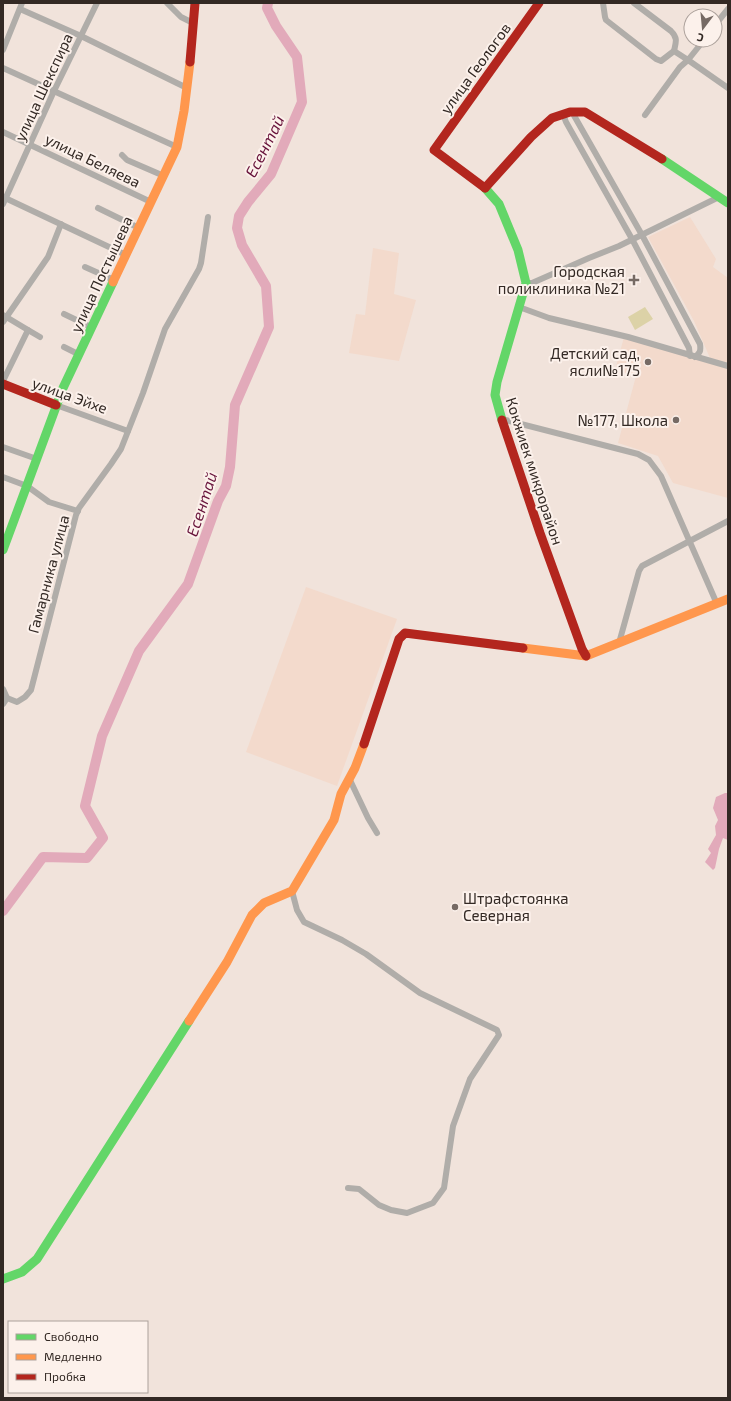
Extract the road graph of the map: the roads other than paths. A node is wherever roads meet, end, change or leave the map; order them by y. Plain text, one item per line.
1 (97, 3) edge
2 (166, 3) edge
3 (195, 3) edge
4 (539, 3) edge
5 (603, 3) edge
6 (634, 3) edge
7 (21, 6) edge
8 (193, 23) junction
9 (81, 36) junction
10 (698, 48) edge
11 (3, 50) edge
12 (674, 51) junction
13 (690, 59) junction
14 (3, 68) edge
15 (187, 88) junction
16 (728, 88) edge
17 (54, 91) junction
18 (568, 113) junction
19 (645, 115) dead end
20 (3, 132) edge
21 (30, 144) junction
22 (177, 147) junction
23 (434, 150) joint
24 (122, 155) dead end
25 (164, 176) junction
26 (486, 188) junction
27 (719, 197) junction
28 (4, 200) edge
29 (150, 202) junction
30 (728, 203) edge
31 (98, 208) dead end
32 (208, 217) dead end
33 (61, 224) junction
34 (139, 228) junction
35 (642, 235) junction
36 (632, 239) junction
37 (126, 255) junction
38 (85, 267) dead end
39 (114, 280) junction
40 (526, 284) junction
41 (520, 308) junction
42 (64, 314) dead end
43 (4, 318) edge
44 (91, 327) junction
45 (28, 330) junction
46 (40, 337) dead end
47 (64, 347) dead end
48 (78, 354) junction
49 (692, 356) junction
50 (728, 366) edge
51 (3, 381) edge
52 (3, 384) edge
53 (56, 405) junction
54 (502, 419) junction
55 (128, 431) junction
56 (3, 447) edge
57 (37, 459) junction
58 (3, 477) edge
59 (27, 486) junction
60 (78, 511) junction
61 (728, 521) edge
62 (689, 540) junction
63 (3, 550) edge
64 (728, 599) edge
65 (717, 604) junction
66 (619, 643) junction
67 (586, 656) junction
68 (3, 689) edge
69 (7, 698) junction
70 (3, 704) edge
71 (348, 778) junction
72 (377, 833) dead end
73 (292, 891) junction
74 (348, 1188) dead end
75 (3, 1279) edge

1 - 9 street, улица Шекспира
2 - 8 street
3 - 8 street, улица Постышева
4 - 23 street, улица Геологов
5 - 12 street
6 - 12 street
7 - 9 street
7 - 11 street
8 - 15 street, улица Постышева
9 - 15 street
9 - 17 street, улица Шекспира
10 - 13 street
12 - 13 street
13 - 16 street
13 - 19 street
14 - 17 street
15 - 22 street, улица Постышева
17 - 21 street, улица Шекспира
17 - 22 street
18 - 26 street
18 - 27 street
18 - 35 street
18 - 36 street
20 - 21 street, улица Беляева
21 - 28 street, улица Шекспира
21 - 29 street, улица Беляева
22 - 25 street, улица Постышева
23 - 26 street, Кокжиек микрорайон
24 - 25 street
25 - 29 street, улица Постышева
26 - 40 street, Кокжиек микрорайон
27 - 30 street
27 - 35 street
28 - 33 street
29 - 34 street, улица Постышева
31 - 34 street
32 - 55 street, Гамарника улица
33 - 37 street
33 - 43 street
34 - 37 street, улица Постышева
35 - 36 street
35 - 49 street
36 - 40 street
36 - 49 street
37 - 39 street, улица Постышева
38 - 39 street
39 - 44 street, улица Постышева
40 - 41 street, Кокжиек микрорайон
41 - 49 street
41 - 54 street, Кокжиек микрорайон
42 - 44 street
43 - 45 street
44 - 48 street, улица Постышева
45 - 46 street
45 - 51 street
47 - 48 street
48 - 53 street, улица Постышева
49 - 50 street
52 - 53 street, улица Эйхе
53 - 55 street, улица Эйхе
53 - 57 street, улица Постышева
54 - 62 street
54 - 67 street, Кокжиек микрорайон
55 - 60 street, Гамарника улица
56 - 57 street
57 - 59 street, улица Постышева
58 - 59 street
59 - 60 street
59 - 63 street, улица Постышева
60 - 69 street, Гамарника улица
61 - 62 street
62 - 65 street
62 - 66 street
64 - 65 street
65 - 66 street
66 - 67 street
67 - 71 street
68 - 69 street
69 - 70 street
71 - 72 street
71 - 73 street
73 - 74 street
73 - 75 street

